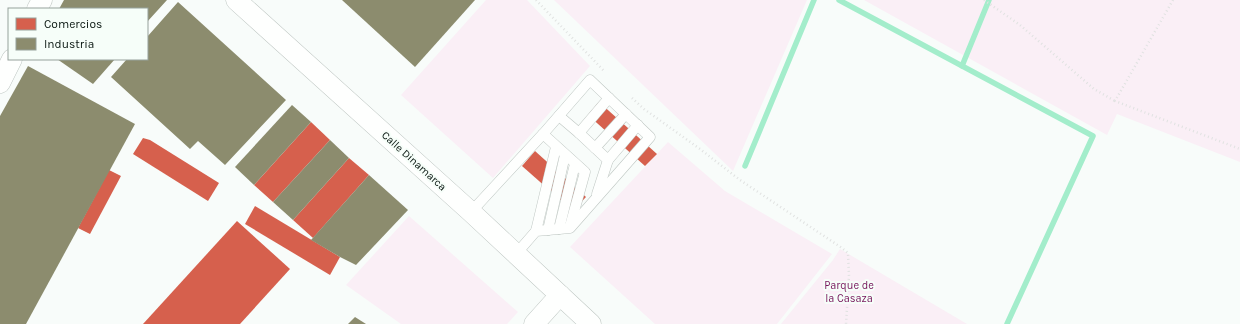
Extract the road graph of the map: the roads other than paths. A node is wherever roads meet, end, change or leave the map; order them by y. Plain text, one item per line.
1 (236, 0) edge
2 (12, 60) edge
3 (0, 83) edge
4 (609, 98) junction
5 (626, 114) junction
6 (559, 116) junction
7 (638, 125) junction
8 (579, 133) junction
9 (543, 134) junction
10 (556, 147) junction
11 (595, 148) junction
12 (565, 155) junction
13 (608, 160) junction
14 (575, 164) junction
15 (596, 198) junction
16 (471, 212) junction
17 (570, 228) junction
18 (559, 229) junction
19 (548, 230) junction
20 (536, 231) junction
21 (516, 254) junction
22 (560, 295) junction
23 (534, 324) edge
24 (591, 324) edge

1 - 16 street, Calle Dinamarca
2 - 3 street
4 - 5 lane
4 - 6 lane
4 - 8 lane
5 - 7 lane
5 - 11 lane
6 - 8 lane
6 - 9 lane
7 - 13 lane
7 - 15 lane
8 - 11 lane
9 - 10 lane
9 - 16 lane
10 - 12 lane
10 - 20 lane
11 - 13 lane
12 - 14 lane
12 - 19 lane
13 - 15 lane
14 - 17 lane
14 - 18 lane
15 - 17 lane
16 - 21 street, Calle Dinamarca
17 - 18 lane
18 - 19 lane
19 - 20 lane
20 - 21 lane
21 - 22 street, Calle Dinamarca
22 - 23 street
22 - 24 street, Calle Dinamarca

